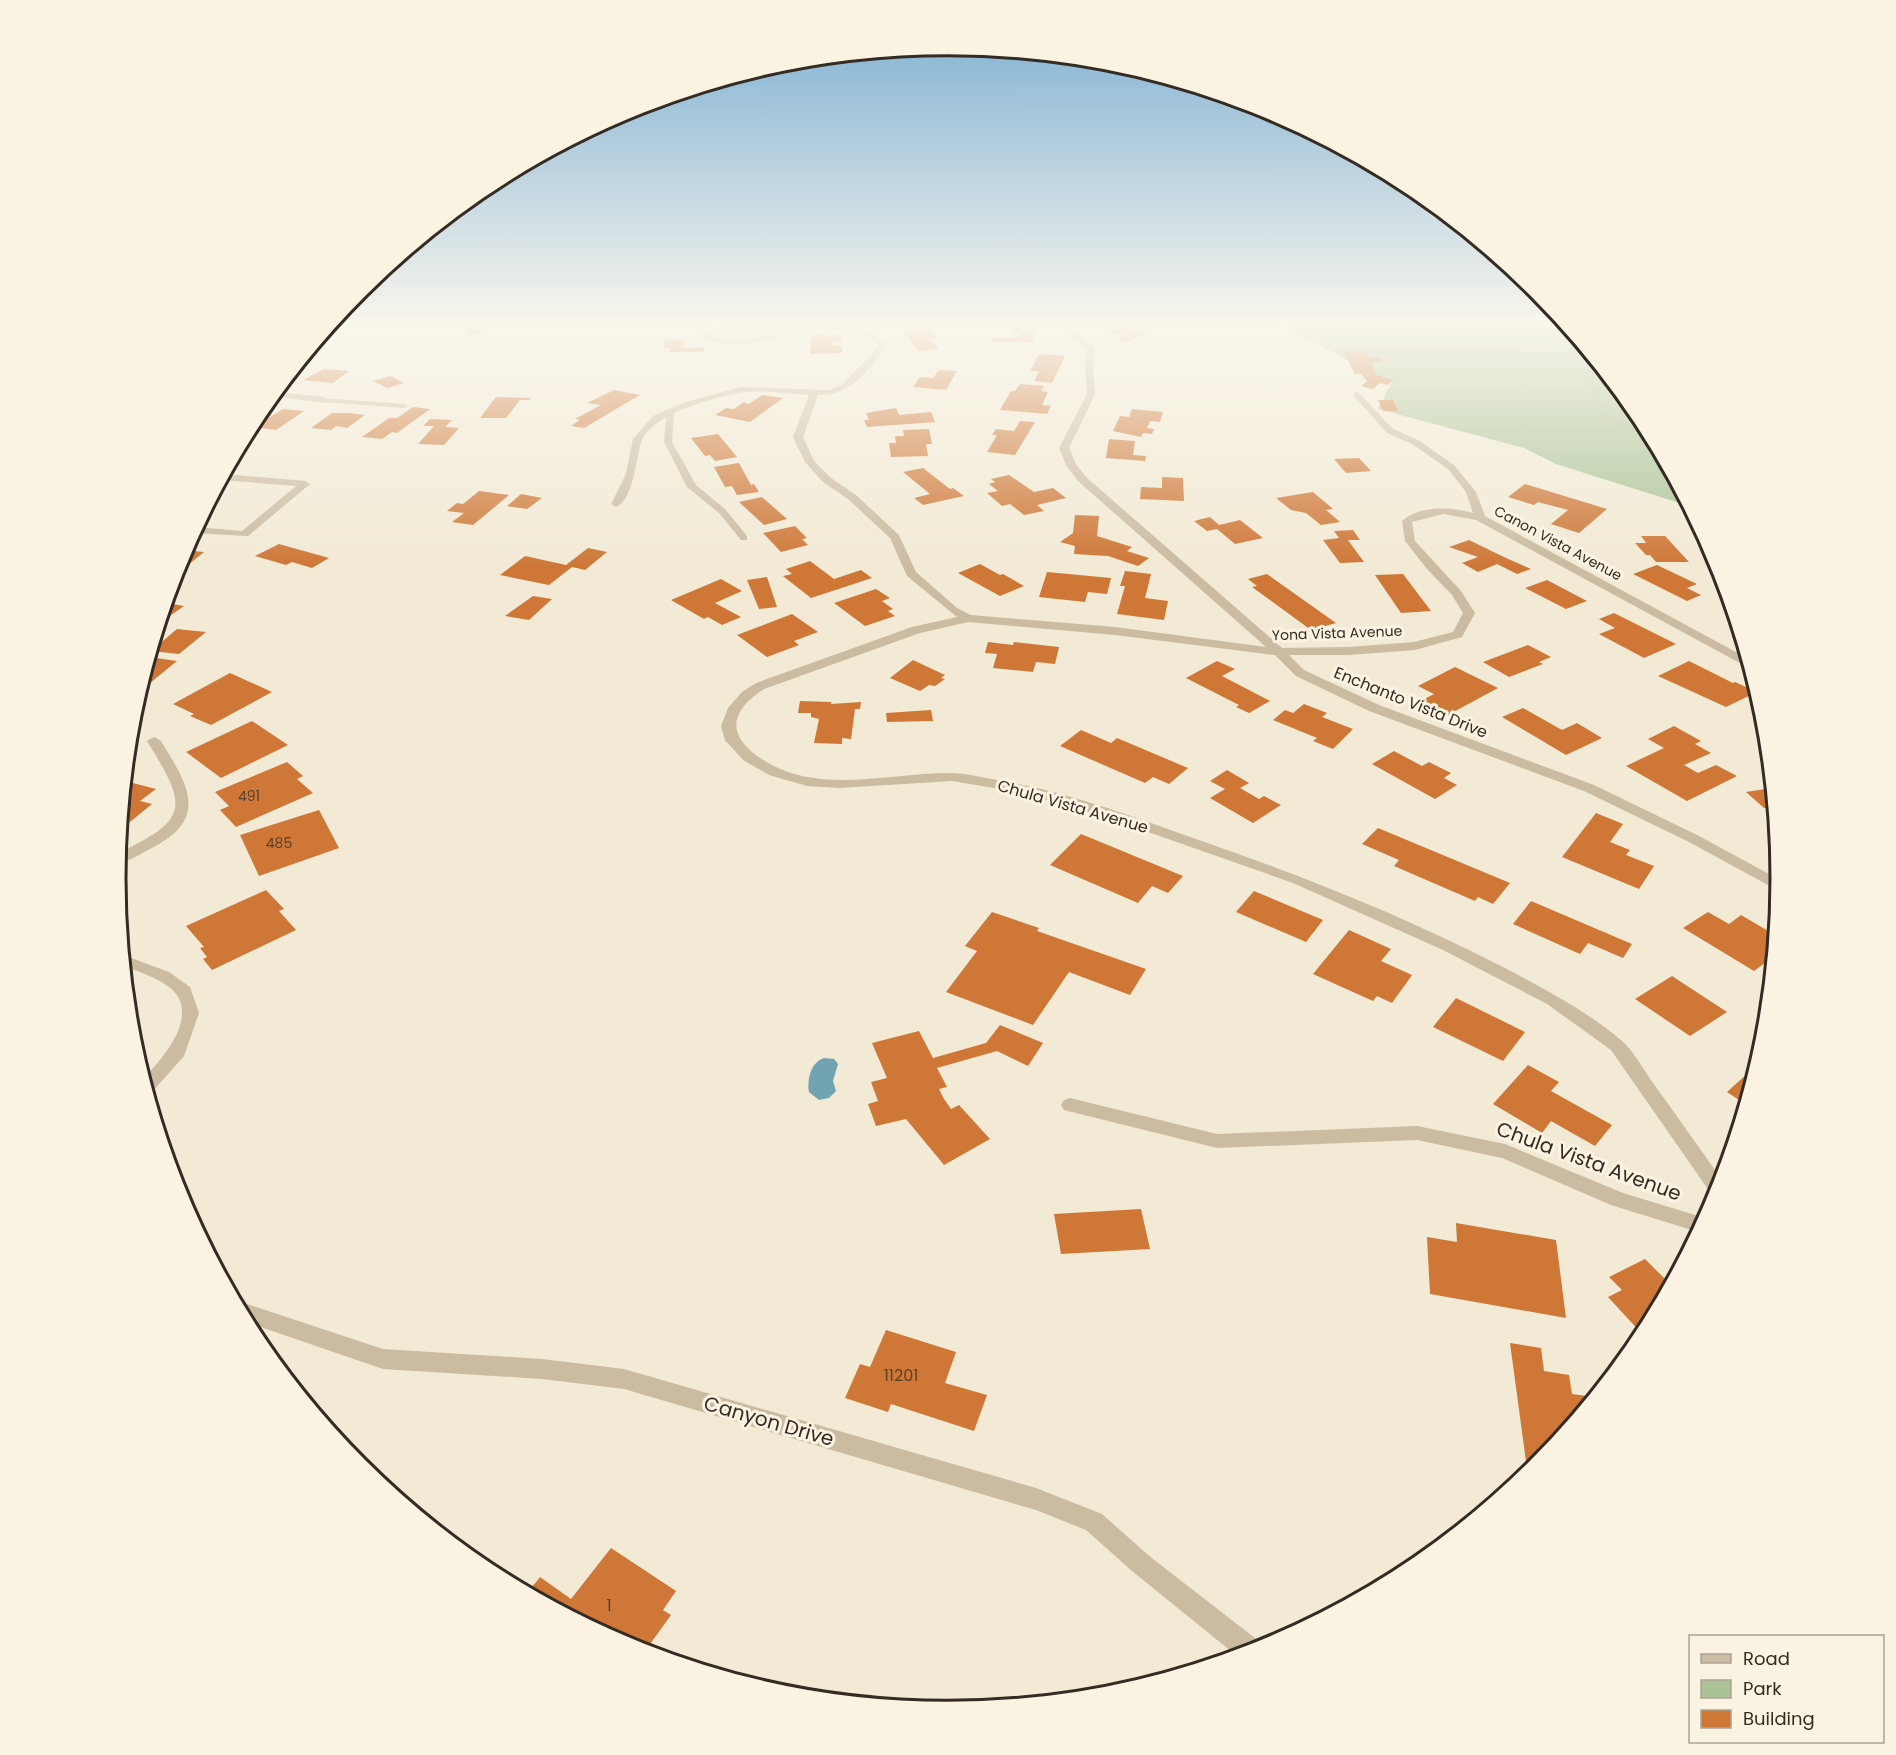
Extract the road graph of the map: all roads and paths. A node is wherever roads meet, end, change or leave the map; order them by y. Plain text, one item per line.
1 (363, 403) edge
2 (694, 403) edge
3 (810, 403) edge
4 (1087, 403) edge
5 (1365, 403) edge
6 (1600, 403) edge
7 (404, 406) dead end
8 (670, 412) junction
9 (1638, 431) edge
10 (230, 478) edge
11 (616, 504) dead end
12 (1480, 518) junction
13 (203, 531) edge
14 (744, 538) dead end
15 (968, 618) junction
16 (1279, 652) junction
17 (1740, 659) edge
18 (154, 741) dead end
19 (127, 855) edge
20 (1770, 880) edge
21 (131, 963) edge
22 (152, 1081) edge
23 (1070, 1105) dead end
24 (1712, 1180) edge
25 (1693, 1223) edge
26 (253, 1315) edge
27 (1242, 1645) edge

1 - 7 lane
2 - 8 street
3 - 15 street
4 - 16 street, Enchanto Vista Drive
5 - 12 street, Canon Vista Avenue
6 - 9 path
8 - 11 street
8 - 14 lane
10 - 13 street
12 - 16 street, Yona Vista Avenue
12 - 17 street, Canon Vista Avenue
15 - 16 street, Yona Vista Avenue
15 - 24 street, Chula Vista Avenue
16 - 20 street, Enchanto Vista Drive
18 - 19 street
21 - 22 street
23 - 25 street, Chula Vista Avenue
26 - 27 street, Canyon Drive

